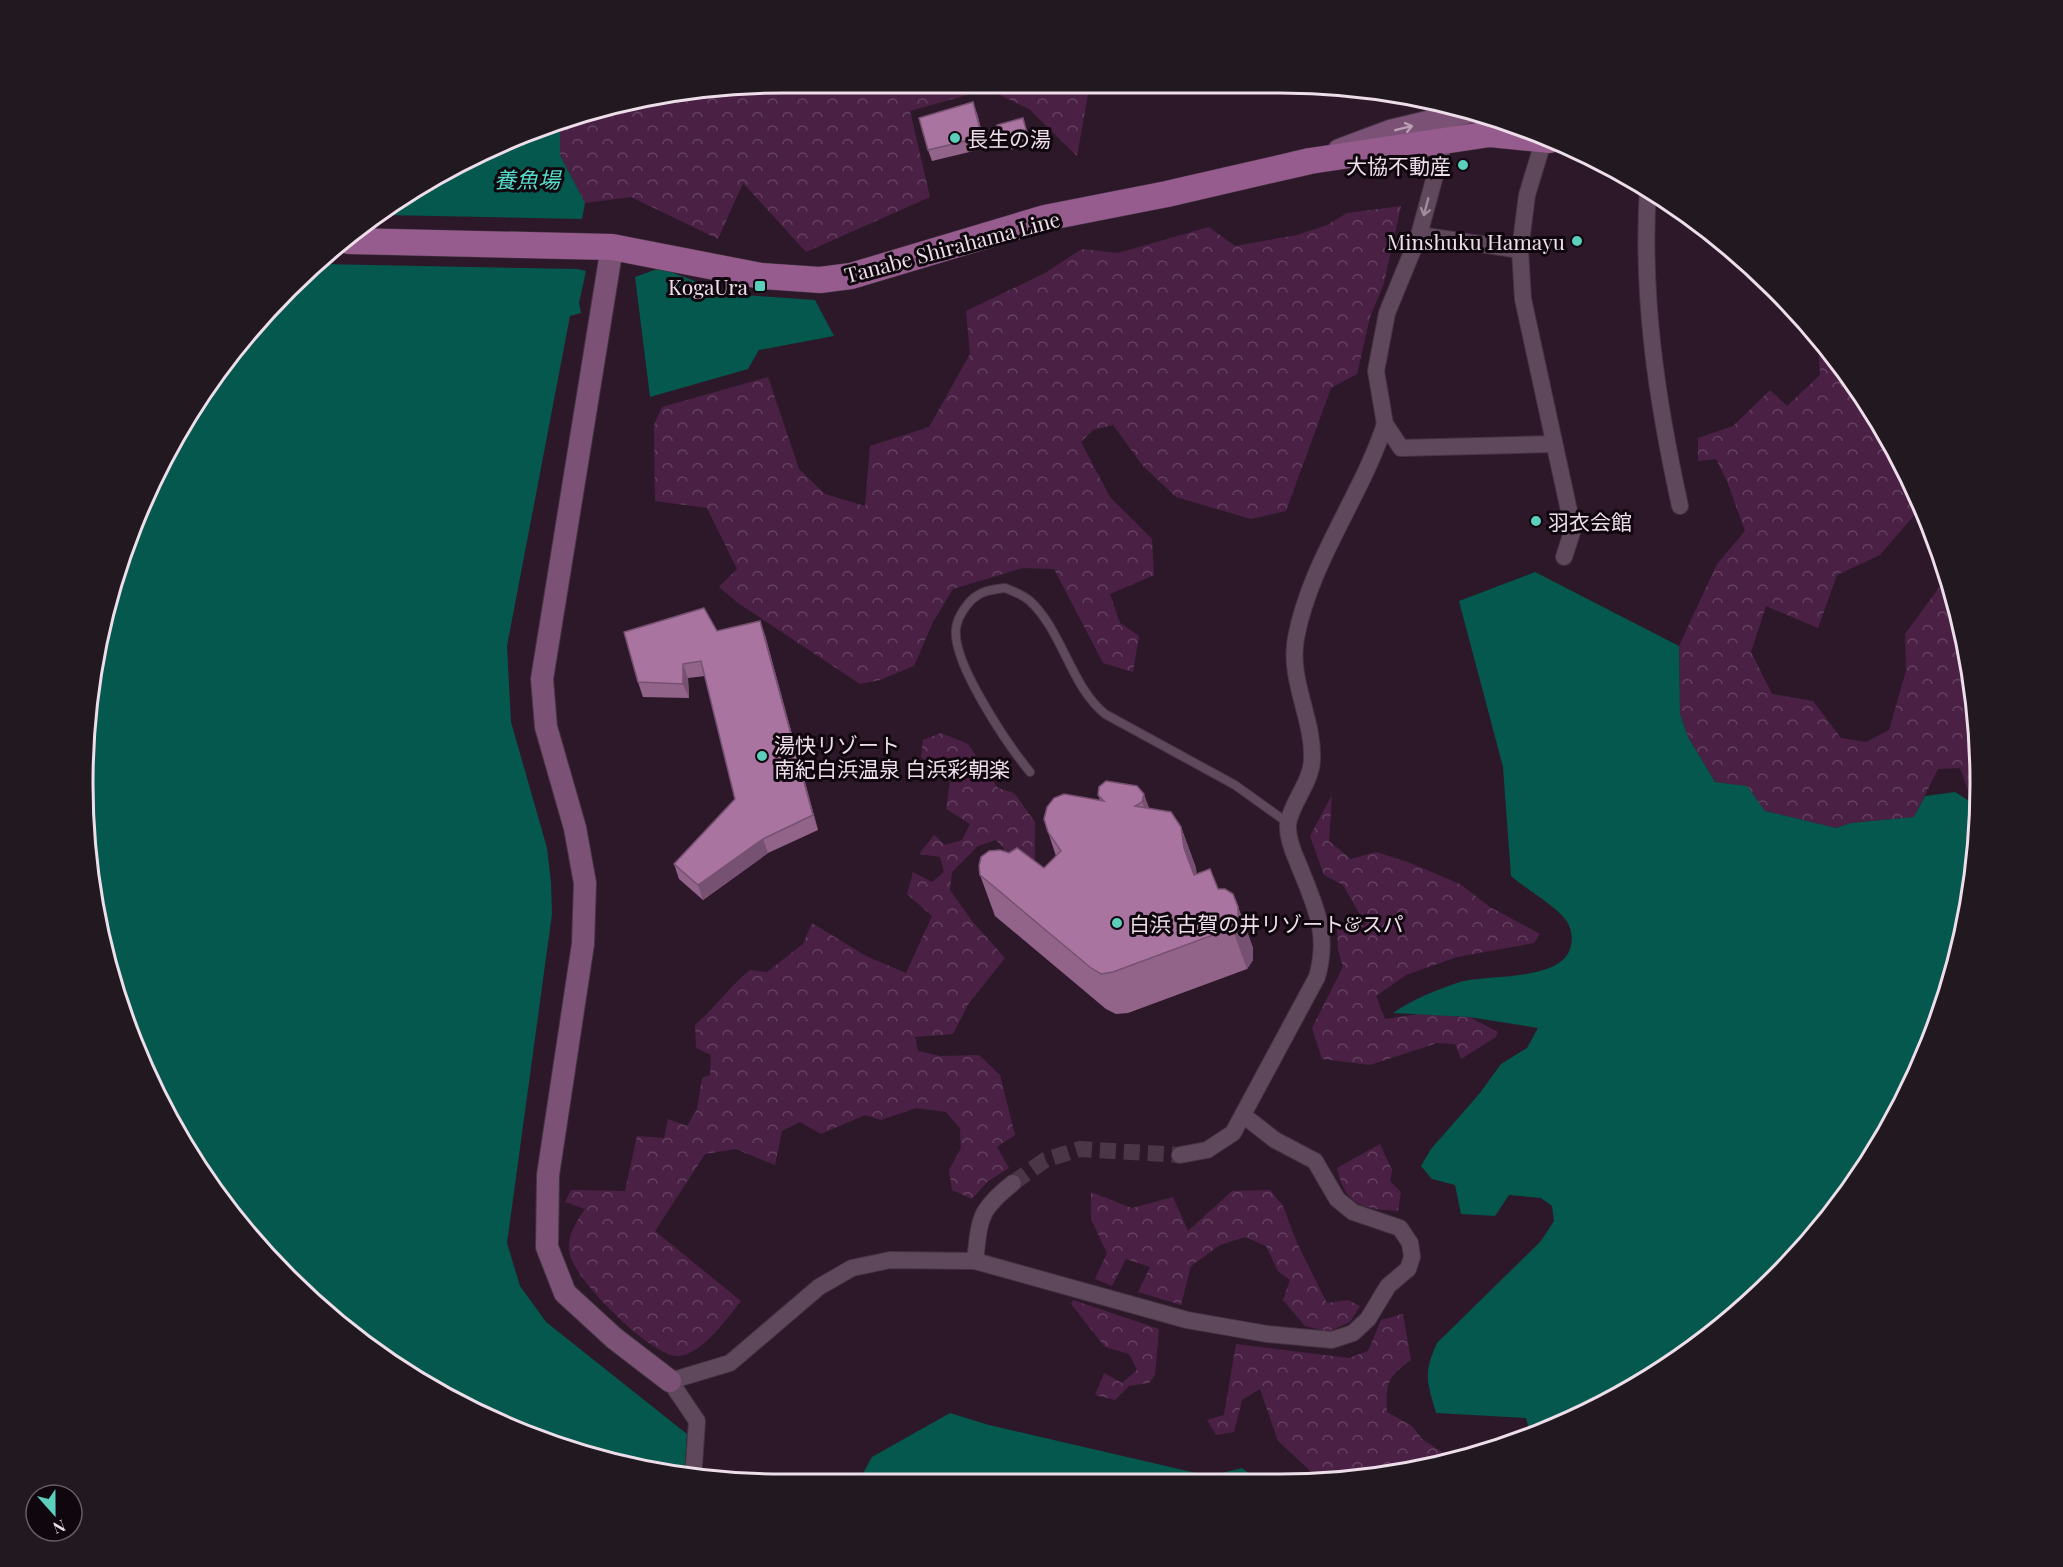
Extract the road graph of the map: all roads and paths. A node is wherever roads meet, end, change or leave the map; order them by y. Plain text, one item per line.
1 (1453, 116) edge
2 (1519, 137) edge
3 (1445, 139) junction
4 (1544, 146) edge
5 (1310, 161) junction
6 (1647, 200) edge
7 (1419, 235) junction
8 (357, 241) edge
9 (612, 247) junction
10 (1520, 250) junction
11 (1384, 424) junction
12 (1552, 444) junction
13 (1680, 506) dead end
14 (1564, 557) dead end
15 (1030, 772) dead end
16 (1288, 823) junction
17 (1243, 1114) junction
18 (1180, 1155) tunnel mouth
19 (1013, 1183) tunnel mouth
20 (975, 1261) junction
21 (670, 1381) junction
22 (694, 1468) edge

5 -> 1 street
2 - 3 main road, Tanabe Shirahama Line
3 - 5 main road, Tanabe Shirahama Line
3 -> 7 street
4 - 10 street
5 - 9 main road, Tanabe Shirahama Line
6 - 13 street
7 - 10 street
7 - 11 street
8 - 9 main road, Tanabe Shirahama Line
9 - 21 street
10 - 12 street
11 - 12 street
11 - 16 street
12 - 14 street
15 - 16 lane
16 - 17 street
17 - 18 street
17 - 20 street
19 - 20 street
20 - 21 street
21 - 22 street

